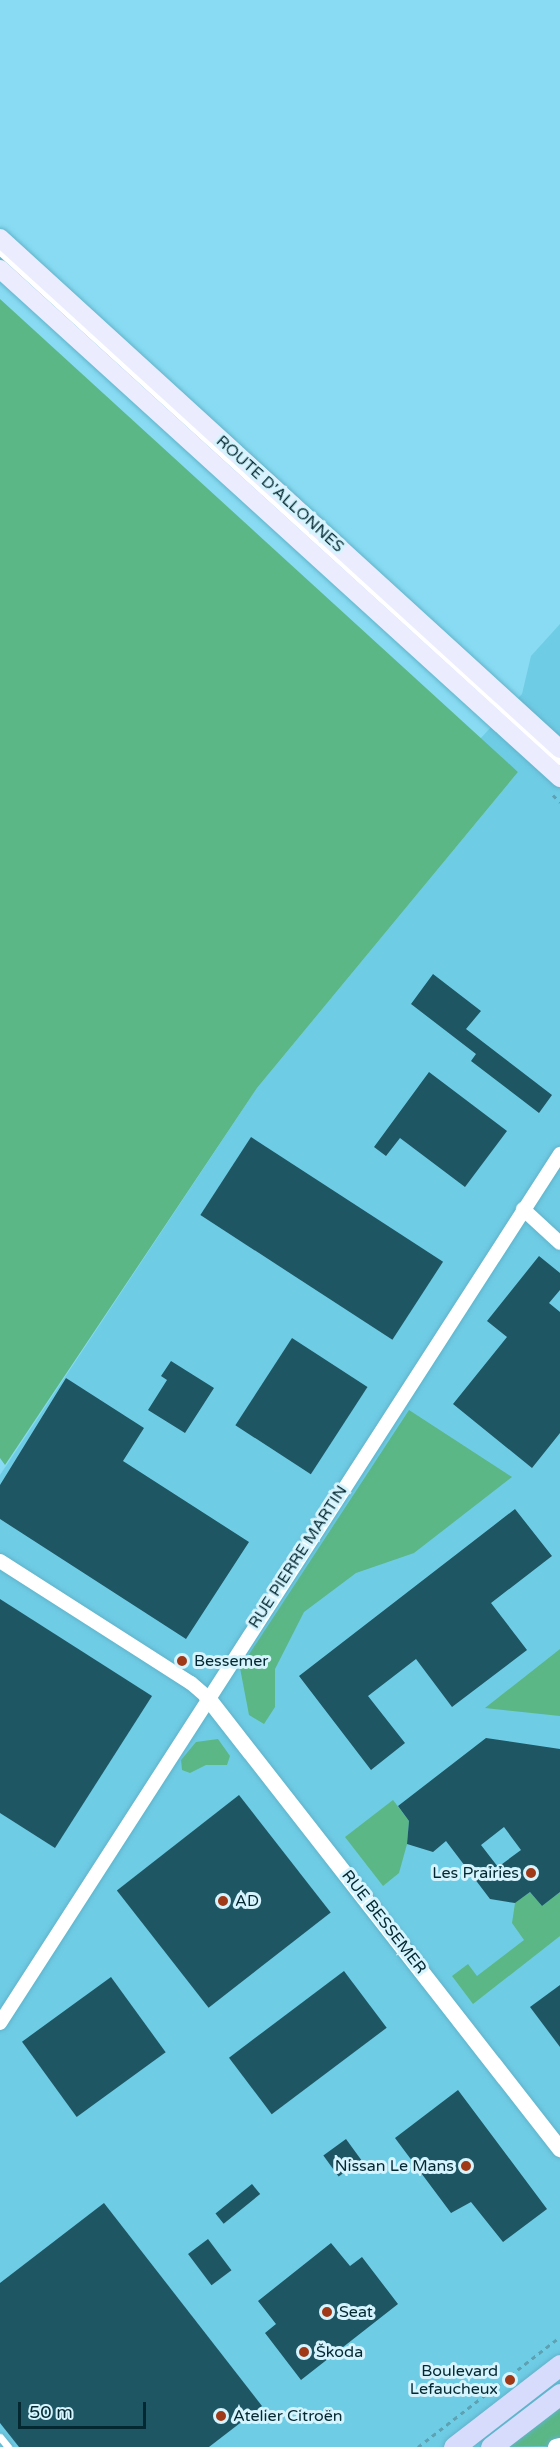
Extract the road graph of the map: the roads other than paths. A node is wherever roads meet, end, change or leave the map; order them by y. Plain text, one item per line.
1 (0, 238) edge
2 (0, 252) edge
3 (0, 269) edge
4 (560, 749) edge
5 (560, 762) edge
6 (560, 778) edge
7 (560, 1154) edge
8 (523, 1209) junction
9 (560, 1243) edge
10 (0, 1562) edge
11 (207, 1697) junction
12 (0, 2023) edge
13 (560, 2149) edge
14 (560, 2365) edge
15 (560, 2394) edge
16 (0, 2437) edge
17 (8, 2447) edge
18 (454, 2447) edge
19 (491, 2447) edge

1 - 4 main road, ROUTE D'ALLONNES
2 - 5 lane
3 - 6 main road, ROUTE D'ALLONNES
7 - 8 street, RUE PIERRE MARTIN
8 - 9 street
8 - 11 street, RUE PIERRE MARTIN
10 - 11 street
11 - 12 street, RUE PIERRE MARTIN
11 - 13 street, RUE BESSEMER
14 - 18 main road
15 - 19 main road
16 - 17 lane

